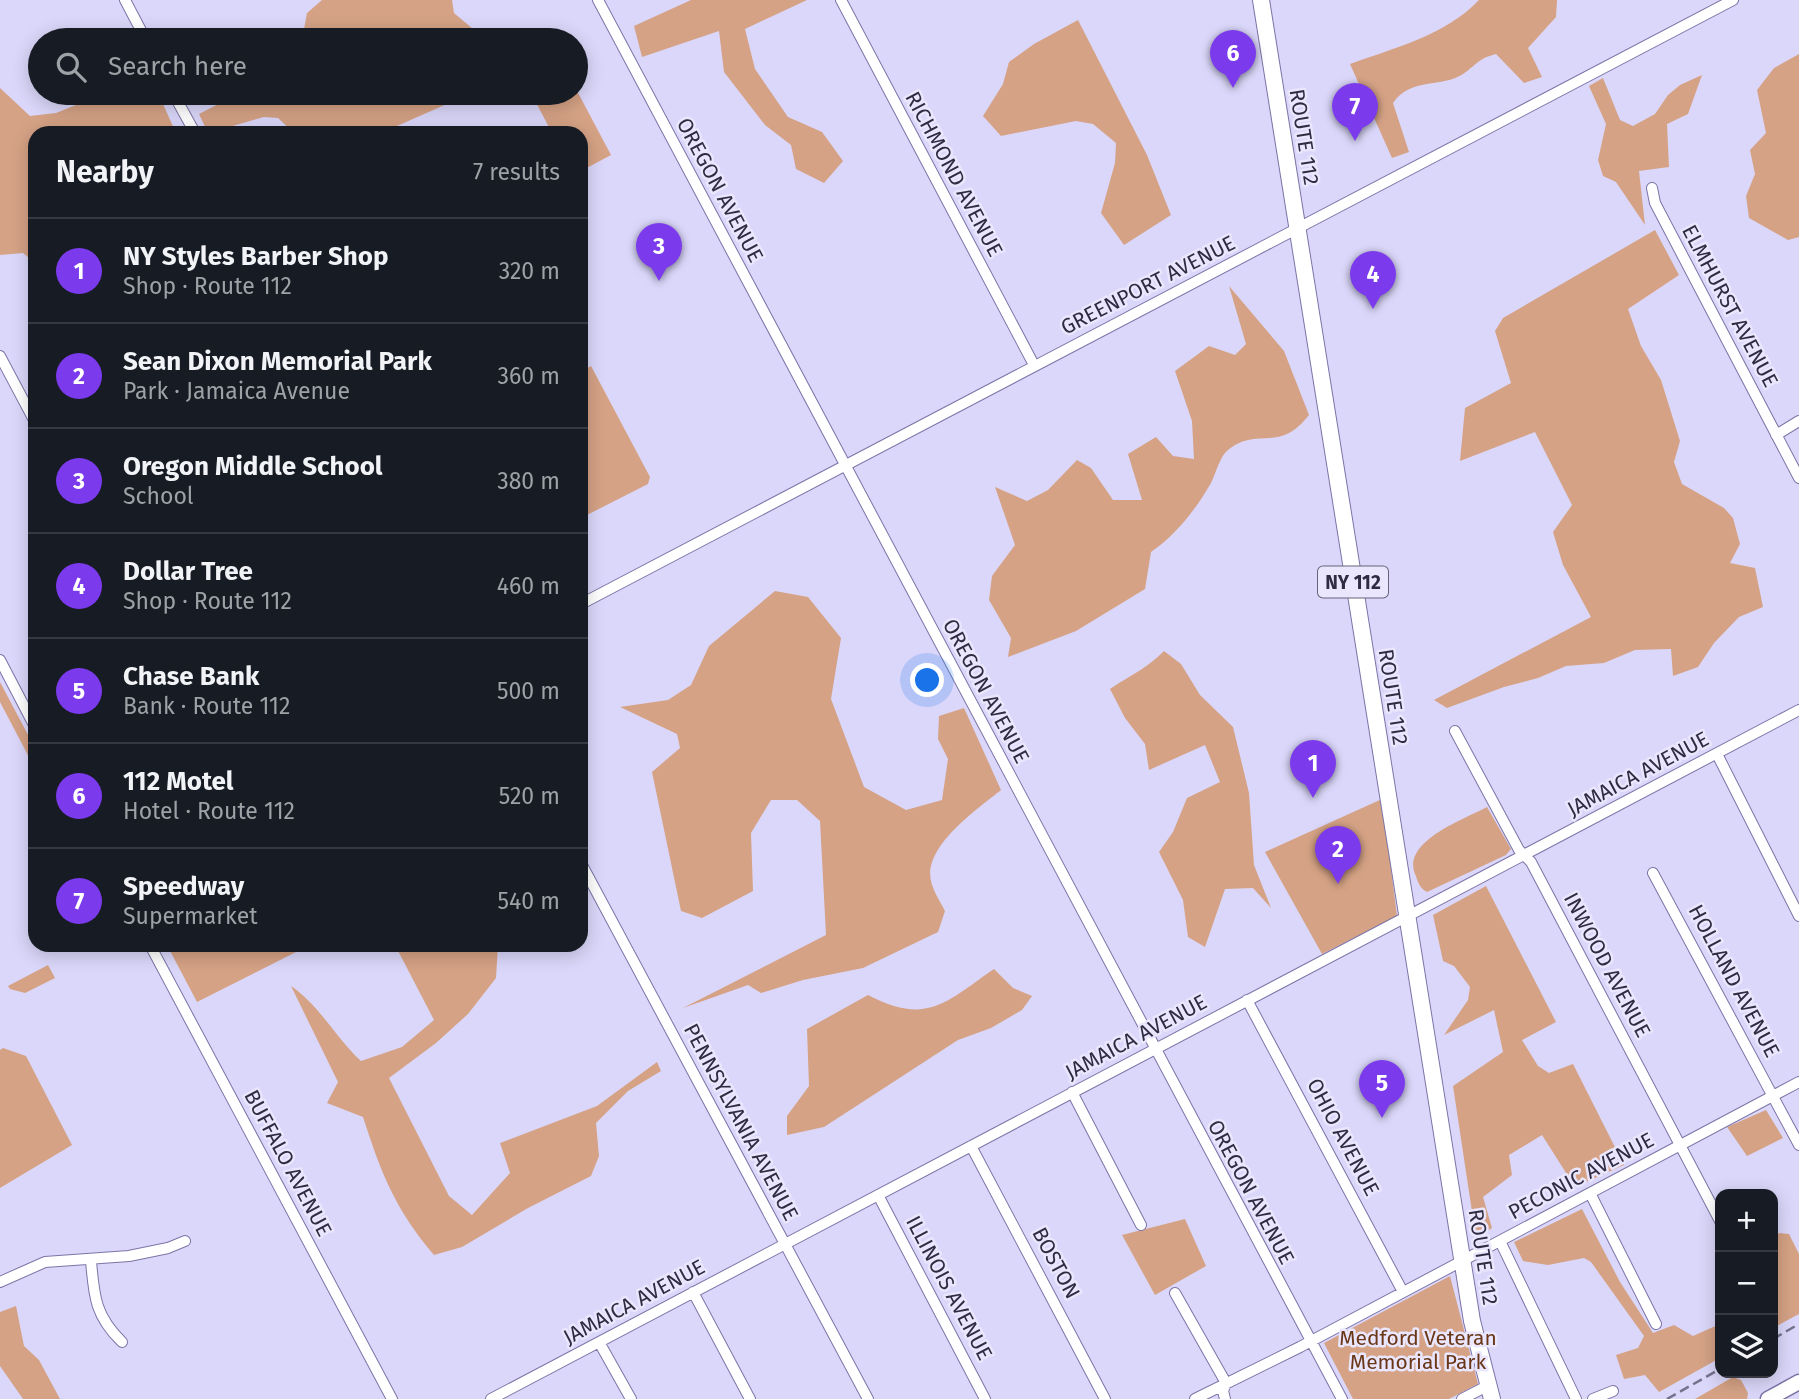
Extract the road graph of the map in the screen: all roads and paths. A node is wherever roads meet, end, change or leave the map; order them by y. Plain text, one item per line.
1 (125, 0) edge
2 (598, 0) edge
3 (841, 0) edge
4 (1261, 0) edge
5 (1732, 0) edge
6 (140, 28) edge
7 (180, 105) edge
8 (191, 126) edge
9 (1652, 188) dead end
10 (1297, 230) junction
11 (0, 356) edge
12 (1034, 365) junction
13 (28, 409) edge
14 (1799, 421) edge
15 (1776, 435) junction
16 (845, 466) junction
17 (1799, 478) edge
18 (588, 600) edge
19 (0, 660) edge
20 (1799, 710) edge
21 (28, 714) edge
22 (1455, 731) dead end
23 (1717, 754) junction
24 (1525, 856) junction
25 (1653, 873) dead end
26 (588, 876) edge
27 (1408, 916) junction
28 (1799, 916) edge
29 (154, 952) edge
30 (1247, 1000) junction
31 (1154, 1049) junction
32 (1799, 1082) edge
33 (1072, 1092) junction
34 (1773, 1096) junction
35 (1680, 1144) junction
36 (1799, 1145) edge
37 (971, 1146) junction
38 (1590, 1193) junction
39 (878, 1195) junction
40 (1715, 1211) edge
41 (1141, 1225) dead end
42 (186, 1241) dead end
43 (1500, 1241) junction
44 (785, 1244) junction
45 (91, 1261) junction
46 (1463, 1261) junction
47 (0, 1282) edge
48 (693, 1292) junction
49 (1403, 1292) junction
50 (1175, 1293) dead end
51 (1656, 1324) dead end
52 (1311, 1341) junction
53 (122, 1342) dead end
54 (599, 1342) junction
55 (1226, 1382) junction
56 (1799, 1382) edge
57 (1614, 1391) dead end
58 (1490, 1392) edge
59 (511, 1394) edge
60 (392, 1399) edge
61 (491, 1399) edge
62 (631, 1399) edge
63 (750, 1399) edge
64 (868, 1399) edge
65 (985, 1399) edge
66 (1105, 1399) edge
67 (1195, 1399) edge
68 (1226, 1399) edge
69 (1342, 1399) edge
70 (1462, 1399) edge
71 (1576, 1399) edge
72 (1593, 1399) edge
73 (1768, 1399) edge

1 - 6 street
2 - 16 street, OREGON AVENUE
3 - 12 street, RICHMOND AVENUE
4 - 10 main road, ROUTE 112 / NY 112
5 - 10 street, GREENPORT AVENUE
7 - 8 street
9 - 15 street, ELMHURST AVENUE
10 - 12 street, GREENPORT AVENUE
10 - 27 main road, ROUTE 112 / NY 112
11 - 13 street
12 - 16 street, GREENPORT AVENUE
14 - 15 street
15 - 17 street, ELMHURST AVENUE
16 - 18 street, GREENPORT AVENUE
16 - 31 street, OREGON AVENUE
19 - 21 street
20 - 23 street, JAMAICA AVENUE
22 - 24 street, INWOOD AVENUE
23 - 24 street, JAMAICA AVENUE
23 - 28 street
24 - 27 street, JAMAICA AVENUE
24 - 35 street, INWOOD AVENUE
25 - 34 street, HOLLAND AVENUE
26 - 44 street, PENNSYLVANIA AVENUE
27 - 30 street, JAMAICA AVENUE
27 - 46 main road, ROUTE 112 / NY 112
29 - 60 street, BUFFALO AVENUE
30 - 31 street, JAMAICA AVENUE
30 - 49 street, OHIO AVENUE
31 - 33 street, JAMAICA AVENUE
31 - 52 street, OREGON AVENUE
32 - 34 street, PECONIC AVENUE
33 - 37 street, JAMAICA AVENUE
33 - 41 street
34 - 35 street, PECONIC AVENUE
34 - 36 street, HOLLAND AVENUE
35 - 38 street, PECONIC AVENUE
35 - 40 street, INWOOD AVENUE
37 - 39 street, JAMAICA AVENUE
37 - 66 street, BOSTON
38 - 43 street, PECONIC AVENUE
38 - 51 street
39 - 44 street, JAMAICA AVENUE
39 - 65 street, ILLINOIS AVENUE
42 - 45 street
43 - 46 street, PECONIC AVENUE
43 - 71 street
44 - 48 street, JAMAICA AVENUE
44 - 64 street, PENNSYLVANIA AVENUE
45 - 47 street
45 - 53 street
46 - 49 street, PECONIC AVENUE
46 - 58 main road, ROUTE 112 / NY 112
48 - 54 street, JAMAICA AVENUE
48 - 63 street
49 - 52 street, PECONIC AVENUE
50 - 55 street
52 - 55 street, PECONIC AVENUE
52 - 69 street, OREGON AVENUE
54 - 59 street, JAMAICA AVENUE
54 - 62 street
55 - 67 street, PECONIC AVENUE
55 - 68 street
56 - 73 street
57 - 72 street
58 - 70 street
59 - 61 street, JAMAICA AVENUE

